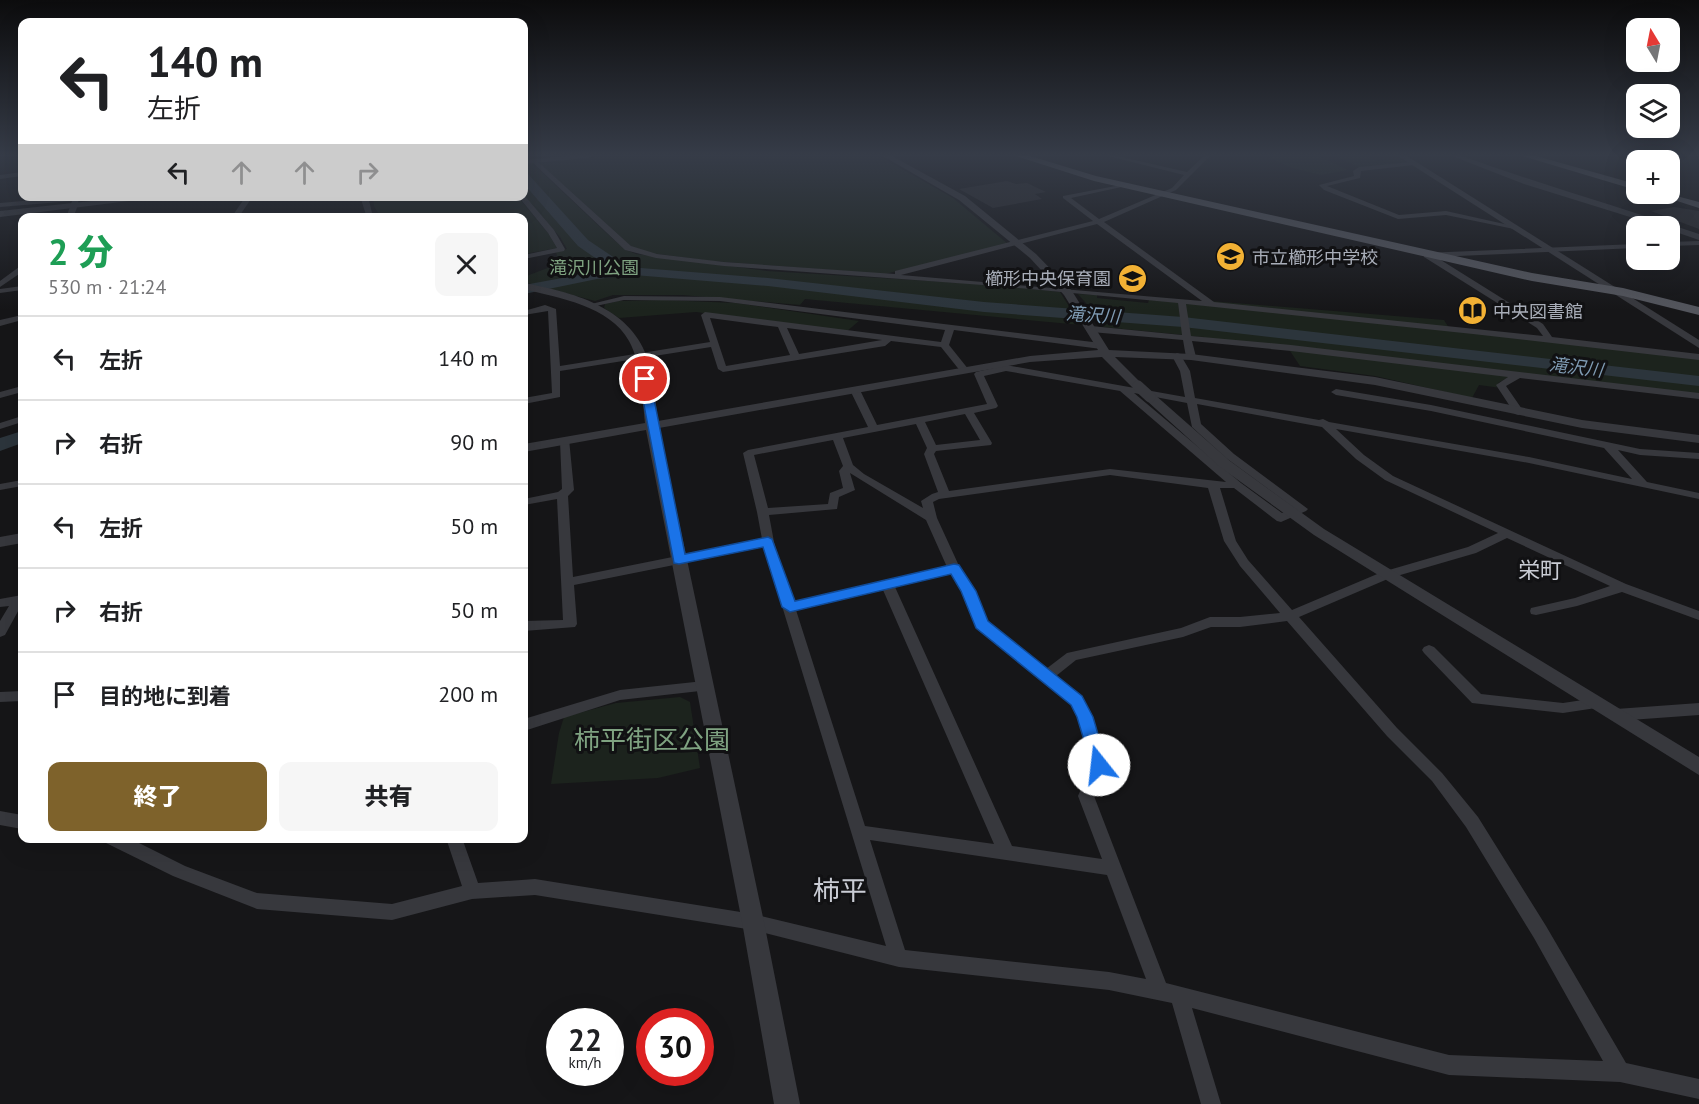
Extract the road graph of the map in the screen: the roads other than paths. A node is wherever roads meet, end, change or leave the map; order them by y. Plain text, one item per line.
1 (35, 208) edge
2 (531, 208) edge
3 (582, 208) edge
4 (974, 208) edge
5 (1080, 208) edge
6 (1132, 208) edge
7 (1224, 208) edge
8 (1371, 208) edge
9 (1482, 208) edge
10 (1607, 208) edge
11 (0, 214) edge
12 (1634, 216) edge
13 (1100, 221) junction
14 (1514, 227) junction
15 (1680, 231) edge
16 (1699, 237) edge
17 (1017, 243) junction
18 (1699, 243) edge
19 (1680, 244) edge
20 (1626, 246) edge
21 (1550, 249) junction
22 (1428, 254) junction
23 (528, 256) edge
24 (18, 273) edge
25 (888, 276) junction
26 (0, 285) edge
27 (528, 287) edge
28 (18, 289) edge
29 (1612, 290) junction
30 (0, 291) edge
31 (1067, 292) junction
32 (1182, 303) junction
33 (1213, 304) junction
34 (591, 305) junction
35 (1699, 311) edge
36 (528, 312) edge
37 (18, 319) edge
38 (0, 323) edge
39 (781, 324) junction
40 (949, 327) junction
41 (1090, 328) junction
42 (1187, 337) junction
43 (888, 338) junction
44 (1550, 341) junction
45 (714, 344) junction
46 (944, 345) junction
47 (1699, 345) edge
48 (1103, 349) junction
49 (641, 355) junction
50 (1178, 356) junction
51 (1191, 357) junction
52 (1699, 357) edge
53 (796, 358) junction
54 (556, 369) junction
55 (964, 370) junction
56 (1518, 375) junction
57 (18, 390) edge
58 (855, 390) junction
59 (1124, 390) junction
60 (1336, 392) dead end
61 (0, 395) edge
62 (1699, 396) edge
63 (1191, 399) junction
64 (528, 400) edge
65 (968, 411) junction
66 (1519, 412) junction
67 (18, 420) edge
68 (919, 420) junction
69 (1323, 422) junction
70 (0, 426) edge
71 (652, 426) junction
72 (874, 429) junction
73 (837, 436) junction
74 (1699, 439) edge
75 (565, 441) junction
76 (528, 447) edge
77 (1608, 447) junction
78 (932, 448) junction
79 (1699, 456) edge
80 (848, 466) junction
81 (1643, 483) junction
82 (18, 484) edge
83 (1213, 485) junction
84 (1237, 485) junction
85 (0, 487) edge
86 (562, 495) junction
87 (945, 495) junction
88 (1699, 496) edge
89 (528, 501) edge
90 (764, 512) junction
91 (1292, 514) junction
92 (931, 518) junction
93 (1506, 534) junction
94 (18, 539) edge
95 (0, 542) edge
96 (768, 542) junction
97 (679, 560) junction
98 (954, 568) junction
99 (1386, 575) junction
100 (568, 582) junction
101 (887, 584) junction
102 (1622, 587) junction
103 (18, 600) edge
104 (0, 603) edge
105 (18, 604) edge
106 (790, 607) junction
107 (1536, 610) dead end
108 (1289, 616) junction
109 (1699, 616) edge
110 (528, 626) edge
111 (0, 632) edge
112 (1429, 650) dead end
113 (1045, 676) junction
114 (704, 686) junction
115 (18, 696) edge
116 (0, 697) edge
117 (1596, 703) junction
118 (1699, 709) edge
119 (1616, 715) junction
120 (528, 724) edge
121 (1699, 767) edge
122 (0, 818) edge
123 (18, 821) edge
124 (861, 832) junction
125 (121, 843) edge
126 (456, 843) edge
127 (1006, 852) junction
128 (1113, 868) junction
129 (472, 891) junction
130 (753, 922) junction
131 (899, 958) junction
132 (1169, 993) junction
133 (1620, 1072) junction
134 (1699, 1089) edge
135 (787, 1104) edge
136 (1211, 1104) edge

1 - 11 street
2 - 23 street
3 - 25 street
4 - 17 street
5 - 13 street
6 - 13 street
7 - 22 main road
8 - 14 street
9 - 14 street
10 - 12 street
13 - 17 street
13 - 33 street
14 - 21 street
15 - 16 street
17 - 25 street
17 - 31 street
18 - 19 street
20 - 21 street
21 - 22 street
21 - 29 street
22 - 29 main road
22 - 44 street
24 - 26 street
25 - 31 street
27 - 34 street
28 - 30 street
29 - 35 main road
29 - 47 street
31 - 32 street
31 - 41 street
32 - 33 street
32 - 42 street
33 - 44 street
34 - 40 street
34 - 49 street
36 - 54 street
37 - 38 street
39 - 43 street
39 - 45 street
39 - 53 street
40 - 46 street
40 - 48 street
41 - 42 street
41 - 48 street
42 - 51 street
42 - 56 street
43 - 46 street
43 - 53 street
44 - 52 street
45 - 49 street
45 - 53 street
46 - 55 street
48 - 50 street
48 - 55 street
48 - 91 street
49 - 54 street
49 - 71 street
50 - 51 street
50 - 63 street
51 - 66 street
54 - 64 street
55 - 58 street
56 - 62 street
56 - 66 street
57 - 61 street
58 - 71 street
58 - 72 street
59 - 63 street
59 - 65 street
59 - 84 street
60 - 77 street
63 - 69 street
63 - 91 street
65 - 68 street
65 - 78 street
66 - 74 street
67 - 70 street
68 - 72 street
68 - 78 street
69 - 81 street
69 - 93 street
71 - 75 street
71 - 97 street
72 - 73 street
73 - 80 street
73 - 90 street
75 - 76 street
75 - 86 street
77 - 79 street
77 - 81 street
78 - 87 street
80 - 90 street
80 - 92 street
81 - 88 street
82 - 85 street
83 - 84 street
83 - 87 street
83 - 108 street
84 - 91 street
86 - 89 street
86 - 100 street
87 - 92 street
90 - 96 street
91 - 99 street
92 - 98 street
93 - 99 street
93 - 102 street
94 - 95 street
96 - 97 street
96 - 106 street
97 - 100 street
97 - 114 street
98 - 101 street
98 - 113 street
99 - 108 street
99 - 117 street
100 - 110 street
101 - 106 street
101 - 127 street
102 - 107 street
102 - 109 street
103 - 104 street
105 - 111 street
106 - 124 street
108 - 113 street
108 - 133 street
112 - 117 street
113 - 128 street
114 - 120 street
114 - 130 street
115 - 116 street
117 - 119 street
118 - 119 street
119 - 121 street
122 - 123 street
124 - 127 street
124 - 131 street
125 - 129 street
126 - 129 street
127 - 128 street
128 - 132 street
129 - 130 street
130 - 131 street
130 - 135 street
131 - 132 street
132 - 133 street
132 - 136 street
133 - 134 street

